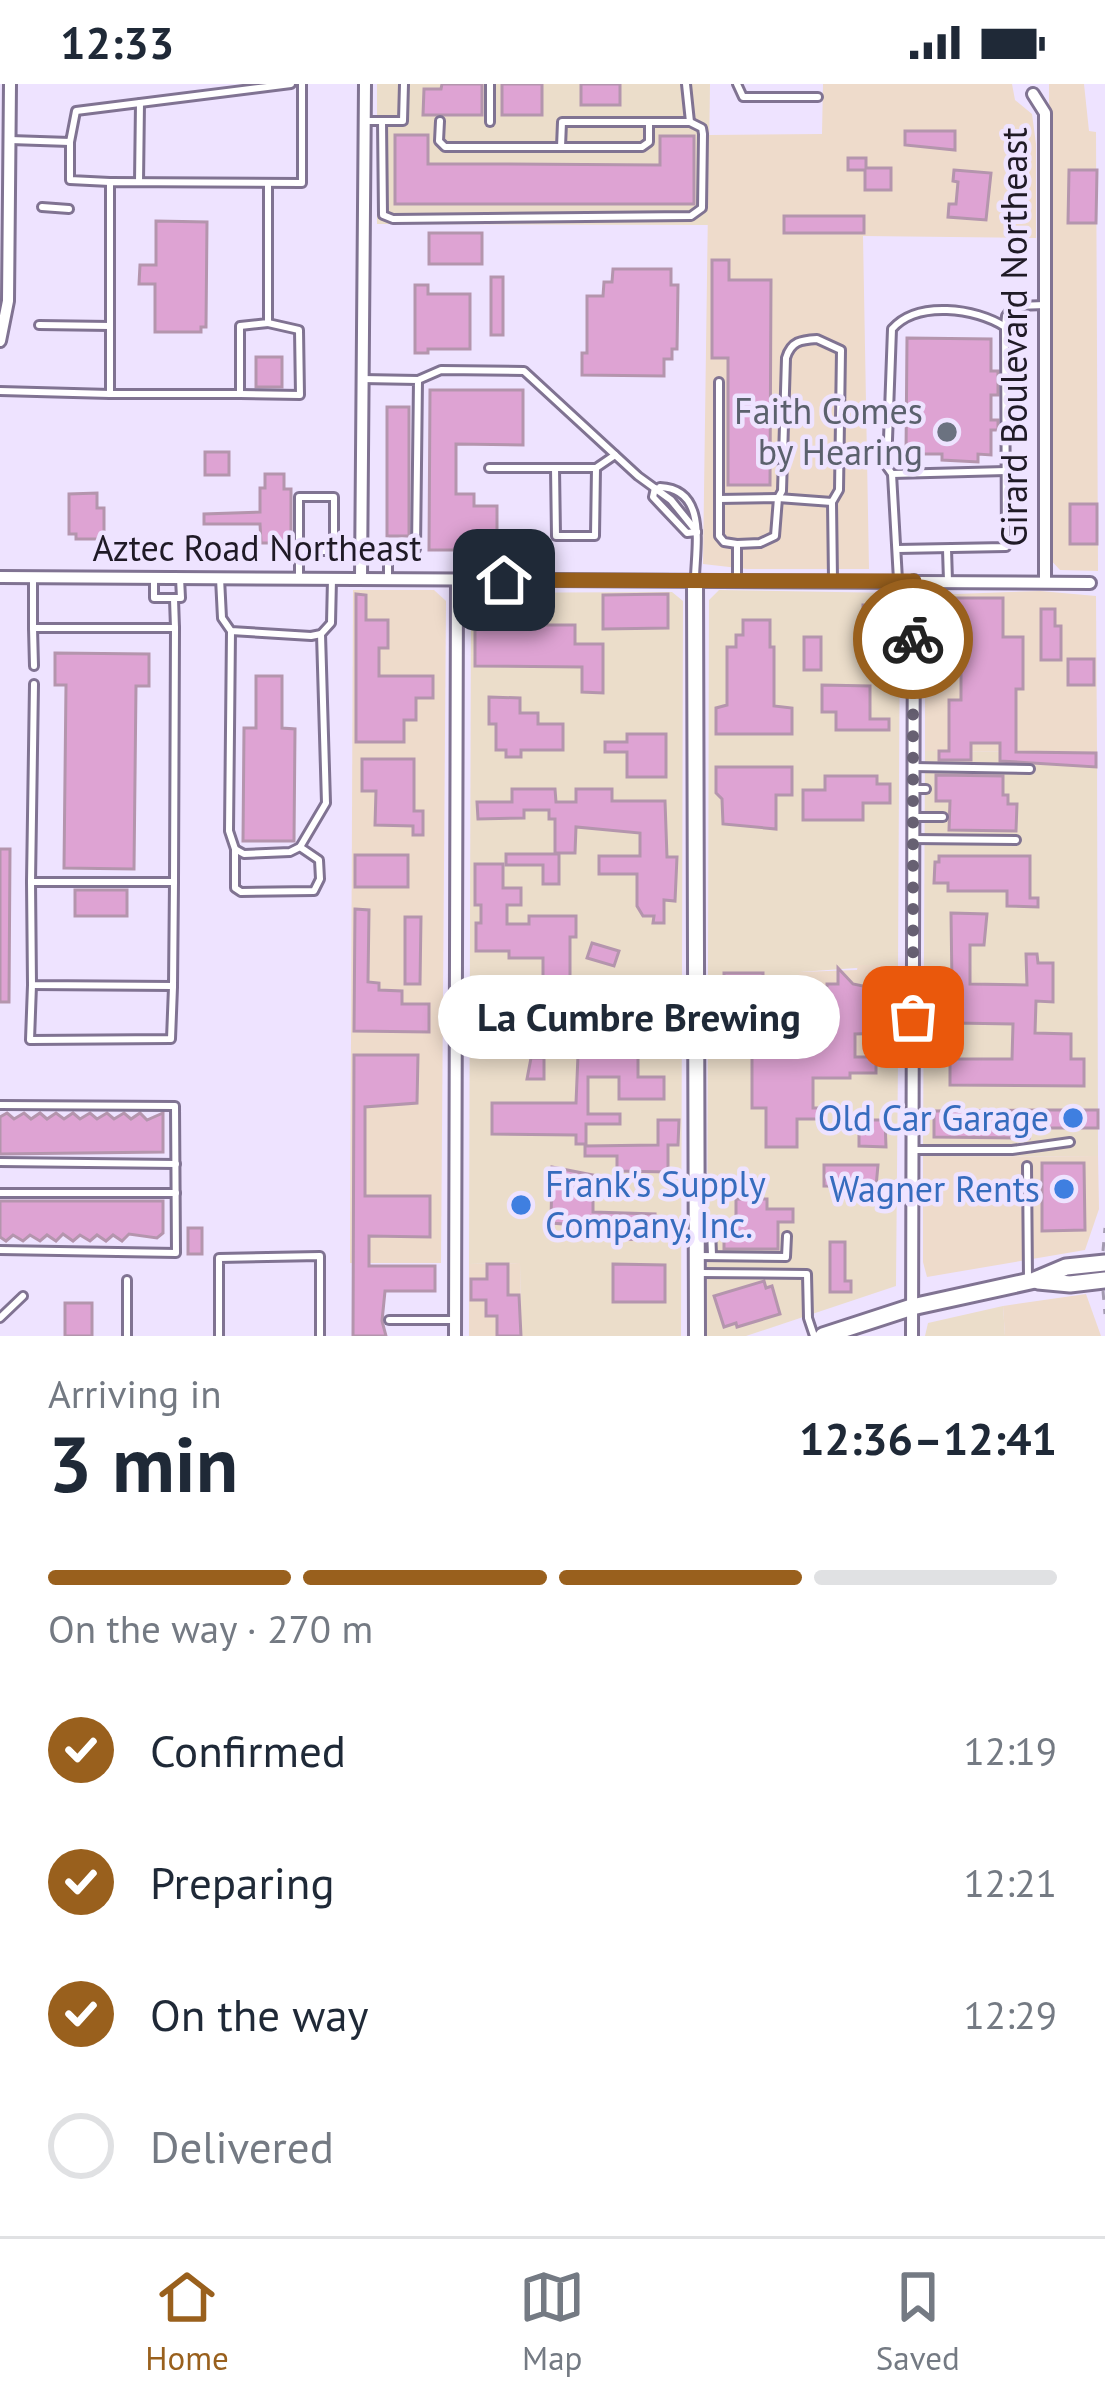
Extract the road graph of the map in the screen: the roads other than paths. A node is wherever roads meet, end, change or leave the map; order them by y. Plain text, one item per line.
1 (10, 84) edge
2 (291, 84) edge
3 (302, 84) edge
4 (364, 84) edge
5 (404, 84) edge
6 (490, 84) edge
7 (686, 84) edge
8 (737, 84) edge
9 (1033, 94) dead end
10 (818, 97) dead end
11 (140, 103) junction
12 (364, 121) junction
13 (382, 121) junction
14 (440, 121) dead end
15 (490, 122) dead end
16 (650, 122) junction
17 (690, 122) junction
18 (10, 140) junction
19 (70, 142) junction
20 (561, 146) junction
21 (110, 182) junction
22 (140, 182) junction
23 (268, 183) junction
24 (42, 207) dead end
25 (69, 209) dead end
26 (4, 262) edge
27 (4, 301) edge
28 (1046, 305) junction
29 (268, 323) junction
30 (39, 325) dead end
31 (110, 326) junction
32 (1005, 327) junction
33 (0, 341) edge
34 (362, 380) junction
35 (418, 380) junction
36 (719, 382) dead end
37 (0, 391) edge
38 (110, 394) junction
39 (240, 394) junction
40 (614, 455) junction
41 (489, 468) dead end
42 (555, 468) junction
43 (596, 468) junction
44 (1006, 471) junction
45 (892, 474) junction
46 (656, 486) junction
47 (778, 498) junction
48 (719, 499) junction
49 (832, 502) junction
50 (697, 532) junction
51 (737, 544) junction
52 (897, 549) junction
53 (947, 549) junction
54 (299, 550) junction
55 (0, 577) edge
56 (33, 577) junction
57 (154, 578) junction
58 (180, 578) junction
59 (220, 578) junction
60 (299, 579) junction
61 (332, 579) junction
62 (361, 579) junction
63 (388, 579) junction
64 (832, 579) junction
65 (457, 580) junction
66 (737, 580) junction
67 (898, 580) junction
68 (947, 580) junction
69 (695, 581) junction
70 (914, 581) junction
71 (1045, 582) junction
72 (1090, 583) dead end
73 (174, 598) junction
74 (33, 628) junction
75 (176, 628) junction
76 (231, 631) junction
77 (321, 634) junction
78 (34, 666) dead end
79 (34, 684) dead end
80 (913, 767) junction
81 (1030, 769) dead end
82 (913, 817) junction
83 (943, 818) dead end
84 (913, 838) junction
85 (1016, 840) dead end
86 (301, 847) junction
87 (235, 849) junction
88 (174, 881) junction
89 (31, 882) junction
90 (32, 985) junction
91 (173, 986) junction
92 (0, 1105) edge
93 (1070, 1142) dead end
94 (912, 1150) junction
95 (0, 1162) edge
96 (176, 1164) junction
97 (1027, 1166) dead end
98 (0, 1192) edge
99 (176, 1193) junction
100 (711, 1228) dead end
101 (787, 1236) dead end
102 (0, 1250) edge
103 (704, 1256) junction
104 (1104, 1258) edge
105 (697, 1273) junction
106 (128, 1280) dead end
107 (1032, 1281) junction
108 (1104, 1285) edge
109 (23, 1296) dead end
110 (912, 1307) junction
111 (0, 1318) edge
112 (388, 1320) dead end
113 (455, 1320) junction
114 (127, 1336) edge
115 (219, 1336) edge
116 (320, 1336) edge
117 (455, 1336) edge
118 (697, 1336) edge
119 (814, 1336) edge
120 (823, 1336) edge
121 (912, 1336) edge

1 - 18 street
2 - 11 lane
3 - 23 lane
4 - 12 street
5 - 13 lane
6 - 15 lane
7 - 17 lane
8 - 10 lane
9 - 28 street, Girard Boulevard Northeast
11 - 19 lane
11 - 22 lane
12 - 13 lane
12 - 34 street
13 - 17 lane
14 - 20 lane
16 - 17 lane
16 - 20 lane
16 - 20 lane
18 - 19 lane
18 - 26 street
19 - 21 lane
21 - 22 lane
21 - 31 lane
22 - 23 lane
23 - 29 lane
24 - 25 lane
26 - 27 street
27 - 33 street
28 - 32 lane
28 - 71 street, Girard Boulevard Northeast
29 - 39 lane
29 - 39 lane
30 - 31 lane
31 - 38 lane
32 - 44 lane
32 - 45 lane
34 - 35 lane
34 - 62 street
35 - 40 lane
35 - 63 lane
36 - 48 lane
37 - 38 lane
38 - 39 lane
40 - 43 lane
40 - 46 lane
41 - 42 lane
42 - 43 lane
42 - 43 lane
44 - 45 lane
44 - 53 lane
45 - 52 lane
46 - 50 lane
46 - 50 lane
47 - 48 lane
47 - 49 lane
47 - 49 lane
47 - 51 lane
48 - 51 lane
49 - 64 lane
50 - 69 lane
51 - 66 lane
52 - 53 lane
52 - 67 lane
53 - 68 lane
54 - 54 lane
54 - 60 lane
55 - 56 street, Aztec Road Northeast
56 - 57 street, Aztec Road Northeast
56 - 74 lane
57 - 58 street, Aztec Road Northeast
57 - 73 lane
58 - 59 street, Aztec Road Northeast
58 - 73 lane
59 - 60 street, Aztec Road Northeast
59 - 76 lane
60 - 61 street, Aztec Road Northeast
61 - 62 street, Aztec Road Northeast
61 - 77 lane
62 - 63 street, Aztec Road Northeast
63 - 65 street, Aztec Road Northeast
64 - 66 street, Aztec Road Northeast
64 - 67 street, Aztec Road Northeast
65 - 69 street, Aztec Road Northeast
65 - 113 street
66 - 69 street, Aztec Road Northeast
67 - 70 street, Aztec Road Northeast
68 - 70 street, Aztec Road Northeast
68 - 71 street, Aztec Road Northeast
69 - 103 street
70 - 80 street
71 - 72 street, Aztec Road Northeast
73 - 75 lane
74 - 75 lane
74 - 78 lane
75 - 88 lane
76 - 77 lane
76 - 87 lane
77 - 86 lane
79 - 89 lane
80 - 81 lane
80 - 82 street
82 - 83 lane
82 - 84 street
84 - 85 lane
84 - 94 street
86 - 87 lane
86 - 87 lane
88 - 89 lane
88 - 91 lane
89 - 90 lane
90 - 91 lane
90 - 91 lane
92 - 96 lane
93 - 94 lane
94 - 110 street
95 - 96 lane
96 - 99 lane
97 - 107 lane
98 - 99 lane
99 - 102 lane
100 - 103 lane
101 - 103 lane
103 - 105 street
104 - 107 main road
105 - 118 street
105 - 119 lane
106 - 114 lane
107 - 108 main road
107 - 110 main road
109 - 111 lane
110 - 120 main road
110 - 121 street
112 - 113 lane
113 - 117 street
115 - 116 lane

